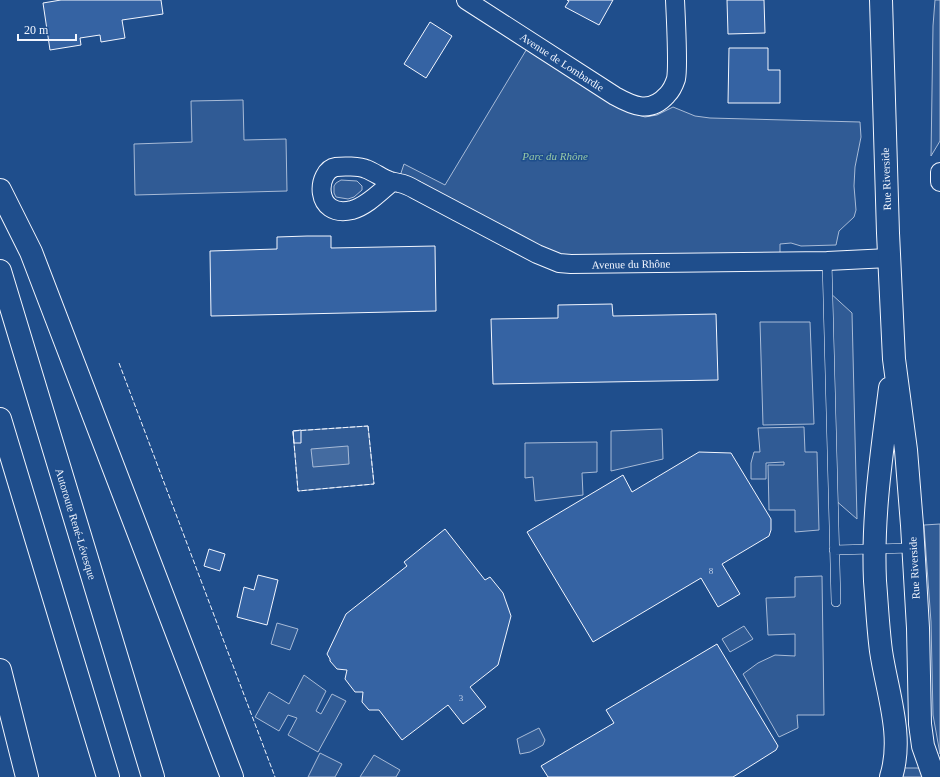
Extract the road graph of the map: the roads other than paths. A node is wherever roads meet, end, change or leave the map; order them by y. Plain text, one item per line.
1 (466, 0) edge
2 (676, 0) edge
3 (881, 0) edge
4 (940, 172) edge
5 (392, 182) dead end
6 (940, 182) edge
7 (0, 190) edge
8 (889, 258) junction
9 (827, 261) junction
10 (0, 271) edge
11 (894, 359) junction
12 (0, 419) edge
13 (874, 548) junction
14 (913, 548) junction
15 (834, 550) junction
16 (836, 602) dead end
17 (0, 670) edge
18 (27, 777) edge
19 (108, 777) edge
20 (153, 777) edge
21 (232, 777) edge
22 (891, 777) edge
23 (934, 777) edge

1 - 2 street, Avenue de Lombardie
3 - 8 main road, Rue Riverside
4 - 6 street
5 - 9 street, Avenue du Rhône
7 - 21 main road
8 - 9 street, Avenue du Rhône
8 - 11 main road, Rue Riverside
9 - 15 lane
10 - 20 main road, Autoroute René-Lévesque
11 - 13 main road, Rue Riverside
11 - 14 main road, Rue Riverside
12 - 19 main road
13 - 14 lane
13 - 15 lane
13 - 22 main road, Rue Riverside
14 - 23 main road, Rue Riverside
15 - 16 lane
17 - 18 main road

